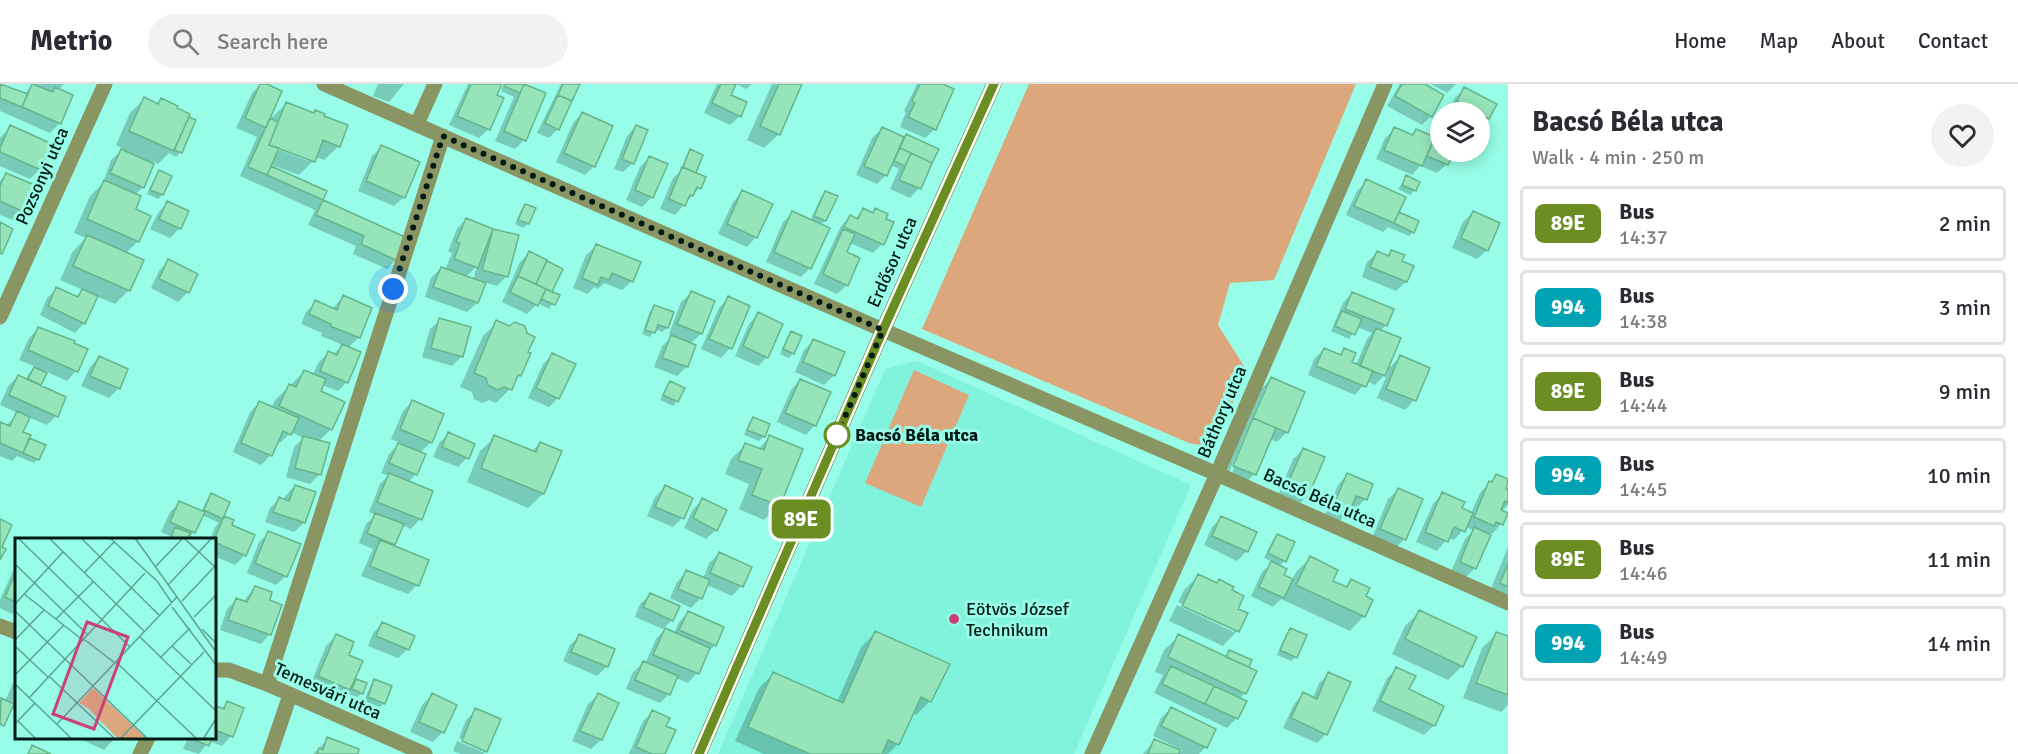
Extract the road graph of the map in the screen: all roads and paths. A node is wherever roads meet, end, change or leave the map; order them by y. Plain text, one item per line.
1 (105, 84) edge
2 (324, 84) edge
3 (435, 84) edge
4 (994, 84) edge
5 (1385, 84) edge
6 (417, 124) junction
7 (443, 136) junction
8 (0, 317) edge
9 (883, 330) junction
10 (1217, 474) junction
11 (1508, 603) edge
12 (0, 626) edge
13 (15, 632) edge
14 (216, 670) edge
15 (267, 684) junction
16 (290, 695) junction
17 (148, 739) edge
18 (140, 754) edge
19 (270, 754) edge
20 (425, 754) edge
21 (699, 754) edge
22 (1092, 754) edge

1 - 8 street, Pozsonyi utca
2 - 6 street, Bacsó Béla utca
3 - 6 street
4 - 9 street, Erdősor utca
5 - 10 street, Báthory utca
6 - 7 street, Bacsó Béla utca
7 - 9 street, Bacsó Béla utca
7 - 15 street
9 - 10 street, Bacsó Béla utca
9 - 21 street, Erdősor utca
10 - 11 street, Bacsó Béla utca
10 - 22 street, Báthory utca
12 - 13 street
14 - 15 street, Temesvári utca
15 - 16 street, Temesvári utca
16 - 19 street
16 - 20 street, Temesvári utca
17 - 18 street

